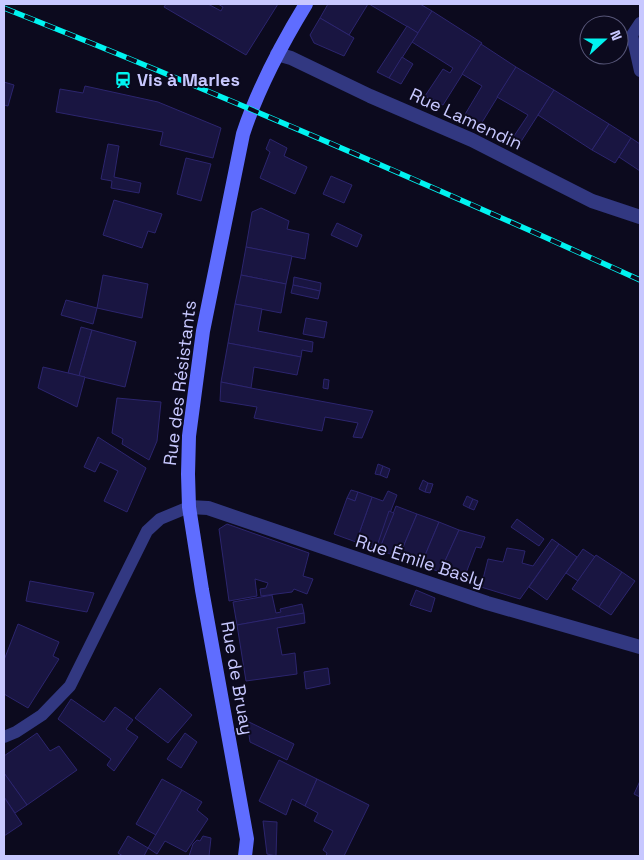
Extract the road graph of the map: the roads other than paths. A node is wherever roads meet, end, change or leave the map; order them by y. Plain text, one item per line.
1 (306, 4) edge
2 (640, 23) edge
3 (277, 54) junction
4 (640, 71) edge
5 (640, 217) edge
6 (189, 507) junction
7 (640, 647) edge
8 (4, 737) edge
9 (245, 856) edge

1 - 3 main road, Rue des Résistants
2 - 4 lane
3 - 5 street, Rue Lamendin
3 - 6 main road, Rue des Résistants
6 - 7 street, Rue Émile Basly
6 - 8 lane
6 - 9 main road, Rue de Bruay

